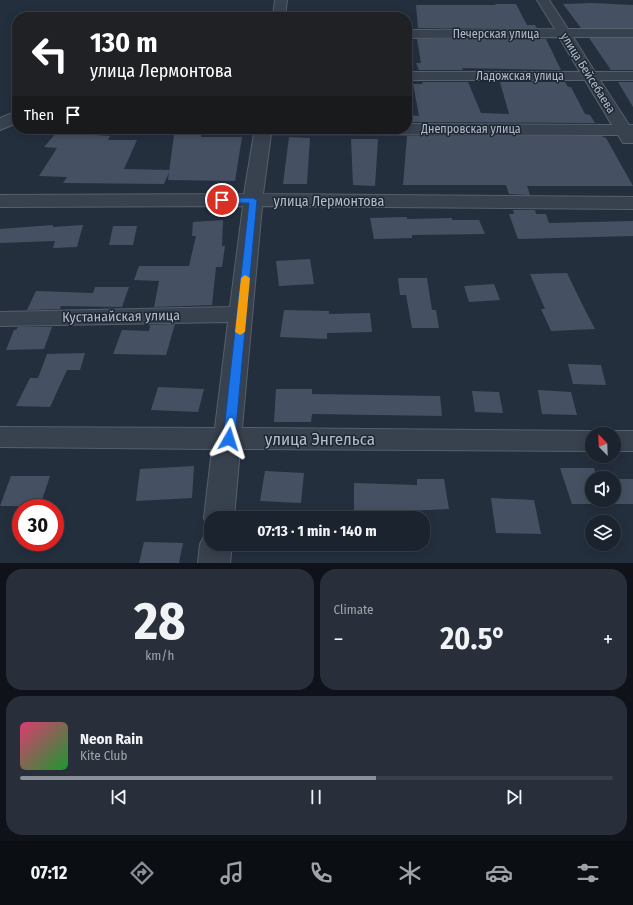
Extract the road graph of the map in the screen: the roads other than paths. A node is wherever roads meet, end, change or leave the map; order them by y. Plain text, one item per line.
1 (281, 0) edge
2 (543, 0) edge
3 (280, 12) edge
4 (633, 33) edge
5 (412, 34) edge
6 (564, 34) junction
7 (412, 76) edge
8 (590, 76) junction
9 (633, 76) edge
10 (12, 119) edge
11 (0, 126) edge
12 (12, 127) edge
13 (412, 129) edge
14 (628, 130) edge
15 (262, 134) edge
16 (633, 145) edge
17 (253, 200) junction
18 (0, 201) edge
19 (633, 203) edge
20 (242, 314) junction
21 (0, 319) edge
22 (0, 437) edge
23 (229, 439) junction
24 (585, 441) edge
25 (621, 441) edge
26 (633, 441) edge
27 (220, 511) edge
28 (215, 551) edge
29 (214, 563) edge

1 - 3 street
2 - 6 street, улица Бейсебаева
4 - 6 street, Печерская улица
5 - 6 street, Печерская улица
6 - 8 street, улица Бейсебаева
7 - 8 street, Ладожская улица
8 - 9 street, Ладожская улица
8 - 14 street, улица Бейсебаева
10 - 11 street
11 - 12 street
13 - 14 street, Днепровская улица
14 - 16 street, улица Бейсебаева
15 - 17 street
17 - 18 street, улица Лермонтова
17 - 19 street, улица Лермонтова
17 - 20 street
20 - 21 street, Кустанайская улица
20 - 23 street
22 - 23 street, улица Энгельса
23 - 24 street, улица Энгельса
23 - 27 street
25 - 26 street
28 - 29 street

